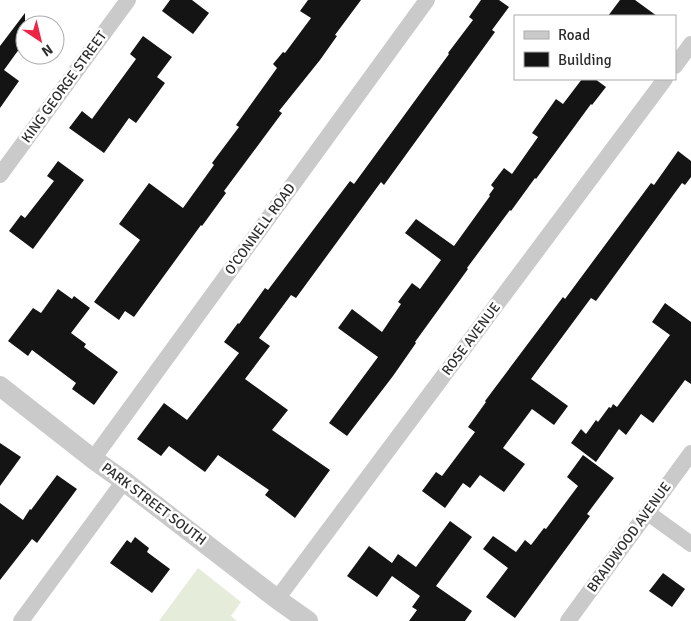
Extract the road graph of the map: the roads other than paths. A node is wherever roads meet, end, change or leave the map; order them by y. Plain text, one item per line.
1 (128, 0) edge
2 (427, 0) edge
3 (691, 44) edge
4 (676, 65) edge
5 (664, 80) edge
6 (0, 175) edge
7 (0, 386) edge
8 (691, 453) edge
9 (93, 459) junction
10 (124, 481) junction
11 (648, 512) junction
12 (691, 544) edge
13 (277, 599) junction
14 (21, 621) edge
15 (308, 621) edge
16 (568, 621) edge

1 - 6 street, KING GEORGE STREET
2 - 9 street, O'CONNELL ROAD
3 - 4 street
5 - 13 street, ROSE AVENUE
7 - 9 street, PARK STREET SOUTH
8 - 11 street, BRAIDWOOD AVENUE
9 - 10 street, PARK STREET SOUTH
10 - 13 street, PARK STREET SOUTH
10 - 14 street
11 - 12 street
11 - 16 street, BRAIDWOOD AVENUE
13 - 15 street, PARK STREET SOUTH

